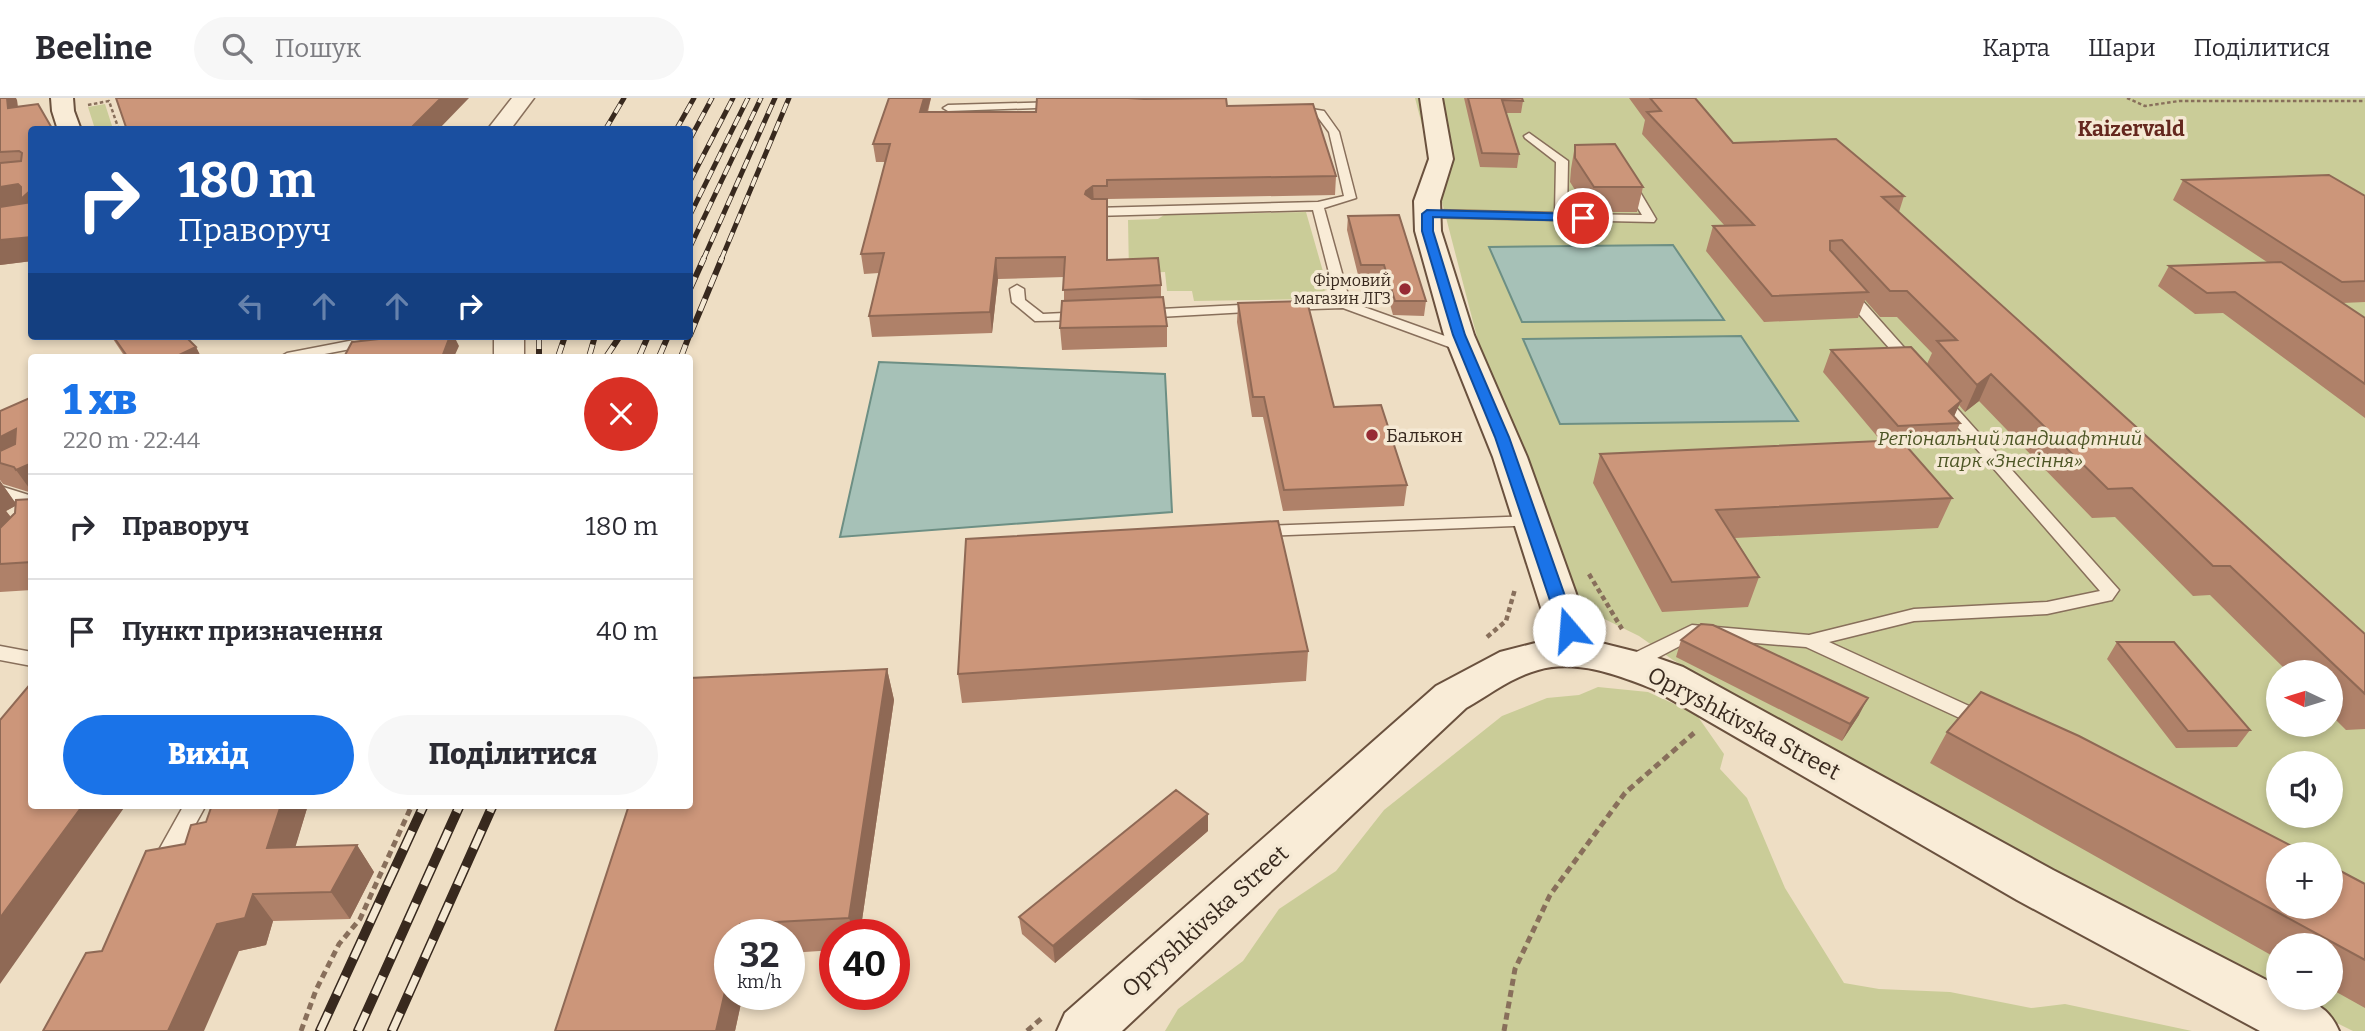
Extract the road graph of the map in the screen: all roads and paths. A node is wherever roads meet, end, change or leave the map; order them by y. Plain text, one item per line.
1 (523, 98) edge
2 (1431, 98) edge
3 (2127, 98) edge
4 (2365, 101) edge
5 (73, 102) edge
6 (1076, 106) edge
7 (948, 108) dead end
8 (1278, 109) edge
9 (69, 126) edge
10 (118, 126) edge
11 (501, 126) edge
12 (1528, 136) dead end
13 (1619, 166) edge
14 (1318, 206) junction
15 (1094, 212) edge
16 (1427, 214) junction
17 (1561, 217) junction
18 (1837, 281) edge
19 (1017, 289) dead end
20 (1344, 304) junction
21 (1123, 314) edge
22 (1095, 316) edge
23 (376, 340) edge
24 (1465, 348) junction
25 (303, 354) edge
26 (0, 491) edge
27 (28, 499) edge
28 (1533, 521) junction
29 (1264, 531) edge
30 (1809, 641) junction
31 (1576, 652) junction
32 (0, 653) edge
33 (28, 658) edge
34 (1631, 663) junction
35 (1699, 729) dead end
36 (2000, 729) edge
37 (193, 809) edge
38 (410, 809) edge
39 (148, 888) edge
40 (301, 1031) edge
41 (1084, 1031) edge
42 (1504, 1031) edge
43 (2312, 1031) edge

1 - 11 street
2 - 16 street
3 - 4 path
5 - 9 street
5 - 10 path
6 - 7 lane
8 - 14 lane
12 - 17 lane
13 - 17 lane
14 - 15 lane
14 - 20 lane
16 - 17 lane
16 - 24 street
18 - 30 lane
19 - 22 lane
20 - 21 lane
20 - 24 lane
23 - 25 lane
24 - 28 street
26 - 27 lane
28 - 29 lane
28 - 31 street
30 - 34 lane
30 - 36 lane
31 - 34 street, Opryshkivska Street
31 - 41 street, Opryshkivska Street
32 - 33 lane
34 - 43 street, Opryshkivska Street
35 - 42 path
37 - 39 lane
38 - 40 path

